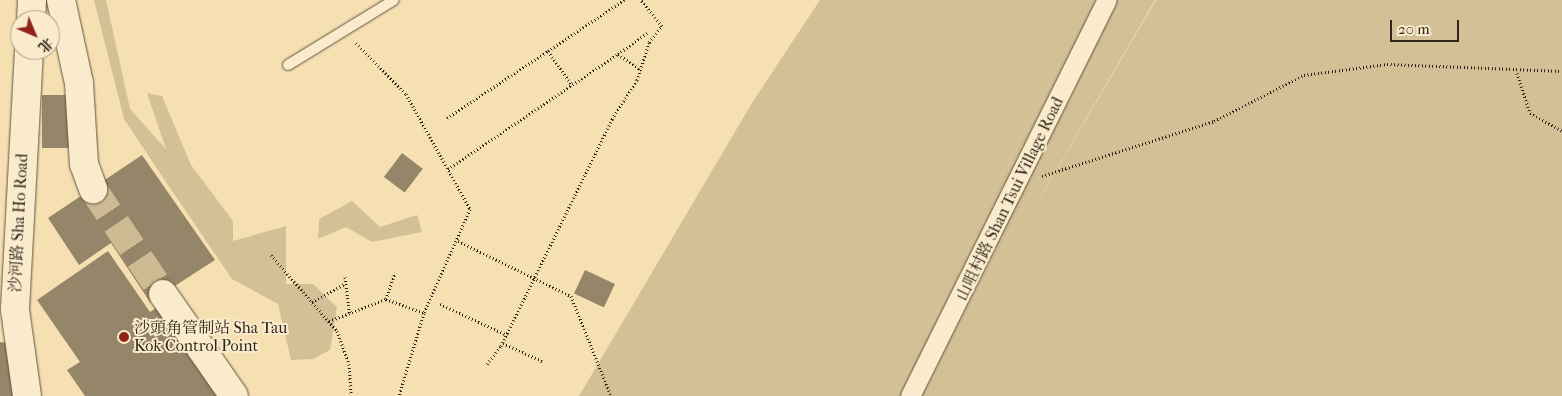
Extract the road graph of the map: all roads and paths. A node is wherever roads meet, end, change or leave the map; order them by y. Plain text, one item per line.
1 (61, 0) edge
2 (394, 0) edge
3 (624, 0) edge
4 (641, 0) edge
5 (1107, 0) edge
6 (345, 31) junction
7 (647, 33) dead end
8 (548, 51) junction
9 (618, 54) junction
10 (29, 60) edge
11 (288, 65) dead end
12 (641, 70) junction
13 (1562, 71) edge
14 (1517, 73) junction
15 (572, 86) junction
16 (447, 118) dead end
17 (1562, 131) edge
18 (448, 169) junction
19 (1018, 184) junction
20 (93, 189) tunnel mouth
21 (458, 241) junction
22 (271, 255) dead end
23 (395, 273) dead end
24 (345, 277) dead end
25 (536, 279) junction
26 (345, 284) junction
27 (163, 294) tunnel mouth
28 (386, 299) junction
29 (312, 302) junction
30 (440, 304) dead end
31 (424, 313) junction
32 (350, 315) junction
33 (328, 321) junction
34 (507, 335) junction
35 (503, 343) junction
36 (542, 361) dead end
37 (487, 364) dead end
38 (27, 396) edge
39 (234, 396) edge
40 (351, 396) edge
41 (399, 396) edge
42 (610, 396) edge
43 (910, 396) edge

1 - 20 main road
2 - 6 lane
3 - 8 path
4 - 12 path
5 - 19 street, 山咀村路 Shan Tsui Village Road
6 - 11 lane
6 - 18 path
7 - 9 path
8 - 15 path
8 - 16 path
9 - 12 path
9 - 15 path
10 - 38 main road, 沙河路 Sha Ho Road
12 - 25 path
13 - 14 path
14 - 17 path
14 - 19 path
15 - 18 path
18 - 21 path
19 - 43 street, 山咀村路 Shan Tsui Village Road
21 - 25 path
21 - 31 path
22 - 29 path
23 - 28 path
24 - 26 path
25 - 34 path
25 - 42 path
26 - 29 path
26 - 32 path
27 - 39 main road
28 - 31 path
28 - 32 path
29 - 33 path
30 - 34 path
31 - 41 path
32 - 33 path
33 - 40 path
34 - 35 path
35 - 36 path
35 - 37 path

